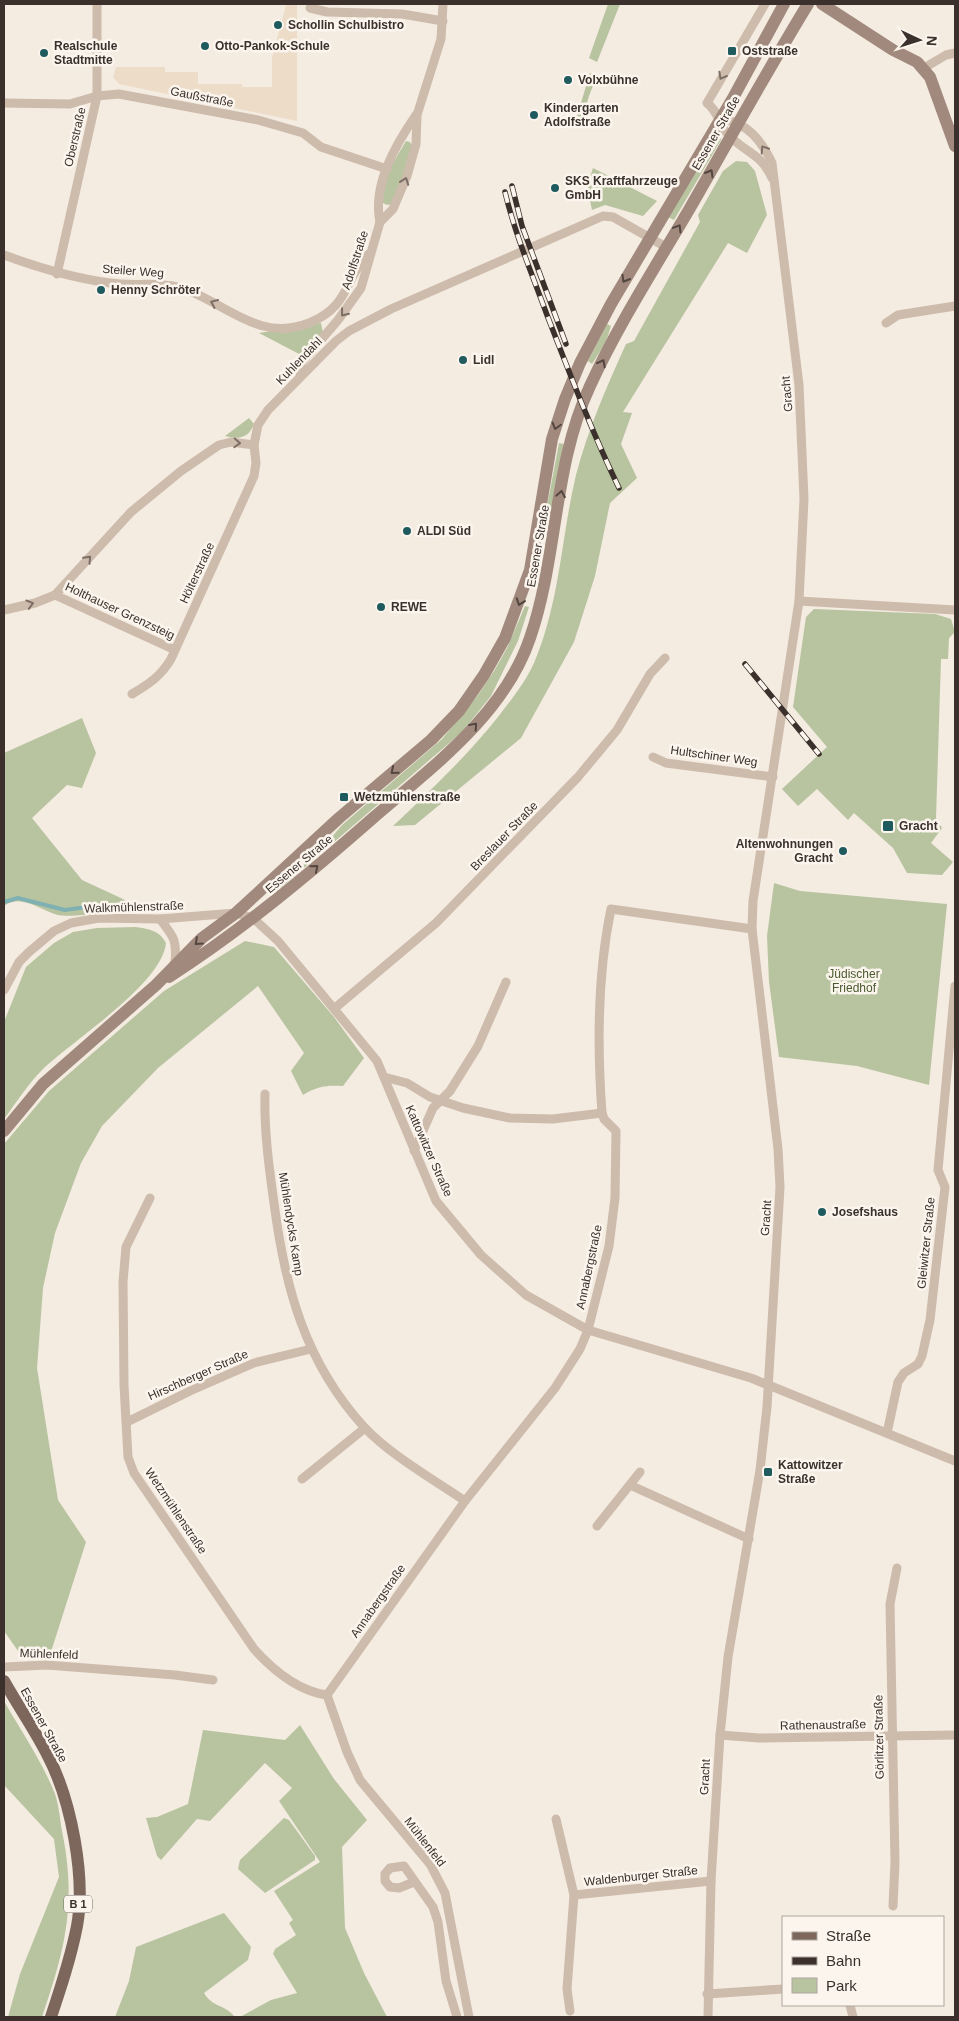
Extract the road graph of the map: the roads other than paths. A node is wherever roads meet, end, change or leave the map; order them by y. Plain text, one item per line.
1 (97, 4) edge
2 (443, 4) edge
3 (765, 4) edge
4 (784, 4) edge
5 (808, 4) edge
6 (822, 4) edge
7 (310, 8) dead end
8 (442, 21) junction
9 (955, 53) edge
10 (924, 68) junction
11 (97, 96) junction
12 (4, 103) edge
13 (416, 115) junction
14 (720, 119) junction
15 (738, 123) junction
16 (730, 138) junction
17 (955, 146) edge
18 (387, 169) junction
19 (774, 185) junction
20 (380, 222) junction
21 (649, 237) junction
22 (666, 247) junction
23 (369, 254) junction
24 (4, 255) edge
25 (56, 274) junction
26 (955, 306) edge
27 (886, 324) dead end
28 (300, 377) junction
29 (254, 445) junction
30 (55, 595) junction
31 (799, 602) junction
32 (4, 610) edge
33 (955, 610) edge
34 (175, 650) junction
35 (665, 658) dead end
36 (132, 694) dead end
37 (653, 757) dead end
38 (773, 777) junction
39 (236, 913) junction
40 (253, 918) junction
41 (160, 919) junction
42 (752, 929) junction
43 (175, 963) junction
44 (506, 982) dead end
45 (156, 985) junction
46 (955, 986) edge
47 (4, 990) edge
48 (335, 1008) junction
49 (384, 1077) junction
50 (265, 1094) dead end
51 (441, 1100) junction
52 (602, 1113) junction
53 (4, 1131) edge
54 (414, 1151) junction
55 (150, 1198) dead end
56 (588, 1330) junction
57 (311, 1349) junction
58 (770, 1386) junction
59 (127, 1422) junction
60 (365, 1428) junction
61 (886, 1433) junction
62 (955, 1461) edge
63 (640, 1472) dead end
64 (302, 1479) dead end
65 (630, 1485) junction
66 (465, 1501) junction
67 (598, 1526) dead end
68 (749, 1540) junction
69 (897, 1568) dead end
70 (4, 1667) edge
71 (213, 1680) dead end
72 (4, 1681) edge
73 (327, 1695) junction
74 (720, 1735) junction
75 (955, 1735) edge
76 (892, 1736) junction
77 (556, 1819) dead end
78 (712, 1881) junction
79 (414, 1882) dead end
80 (574, 1895) junction
81 (893, 1906) dead end
82 (782, 1989) edge
83 (708, 1994) junction
84 (570, 2011) dead end
85 (50, 2017) edge
86 (457, 2017) edge
87 (469, 2017) edge
88 (708, 2017) edge

1 - 11 street, Oberstraße
2 - 8 street, Adolfstraße
3 -> 14 street, Essener Straße
4 - 14 main road, Essener Straße
5 - 15 main road, Essener Straße
6 - 10 main road
7 - 8 street
8 - 13 street, Adolfstraße
9 - 10 street
10 - 17 main road
11 - 12 street, Gaußstraße
11 - 18 street, Gaußstraße
11 - 25 street, Oberstraße
13 - 18 street, Adolfstraße
20 -> 13 street, Adolfstraße
14 - 15 street
14 - 16 street, Gracht
14 - 21 main road, Essener Straße
15 - 16 main road, Essener Straße
19 -> 15 street, Gracht
16 - 19 street, Gracht
22 -> 16 main road, Essener Straße
18 - 20 street, Adolfstraße
19 - 31 street, Gracht
20 - 23 street, Adolfstraße
21 - 22 street, Kuhlendahl
21 - 28 street, Kuhlendahl
21 -> 39 main road, Essener Straße
40 -> 22 main road, Essener Straße
23 -> 25 street, Steiler Weg
23 -> 28 street, Adolfstraße
24 - 25 street, Steiler Weg
26 - 27 street
28 - 29 street, Kuhlendahl
30 -> 29 street
29 - 34 street, Hölterstraße
32 -> 30 street
30 - 34 street, Holthauser Grenzsteig
31 - 33 street
31 - 38 street, Gracht
34 - 36 street, Hölterstraße
35 - 48 street, Breslauer Straße
37 - 38 street, Hultschiner Weg
38 - 42 street, Gracht
39 - 40 street, Kattowitzer Straße
39 - 41 street, Walkmühlenstraße
39 -> 43 main road, Essener Straße
40 - 45 main road, Essener Straße
40 - 48 street, Kattowitzer Straße
41 - 43 street
41 - 47 street, Walkmühlenstraße
42 - 52 street
42 - 58 street, Gracht
43 - 45 main road, Essener Straße
44 - 51 street
45 - 53 main road, Essener Straße
46 - 61 street, Gleiwitzer Straße
48 - 49 street, Kattowitzer Straße
49 - 51 street
49 - 54 street, Kattowitzer Straße
50 - 57 street, Mühlendycks Kamp
51 - 52 street
51 - 54 street
52 - 56 street, Annabergstraße
54 - 56 street, Kattowitzer Straße
55 - 59 street, Wetzmühlenstraße
56 - 58 street, Kattowitzer Straße
56 - 66 street, Annabergstraße
57 - 59 street, Hirschberger Straße
57 - 60 street, Mühlendycks Kamp
58 - 61 street, Kattowitzer Straße
58 - 68 street, Gracht
59 - 73 street, Wetzmühlenstraße
60 - 64 street
60 - 66 street, Mühlendycks Kamp
61 - 62 street, Kattowitzer Straße
63 - 65 street
65 - 67 street
65 - 68 street
66 - 73 street, Annabergstraße
68 - 74 street, Gracht
69 - 76 street, Görlitzer Straße
70 - 71 street, Mühlenfeld
72 - 85 main road, Essener Straße / B 1
73 - 87 street, Mühlenfeld
74 - 76 street, Rathenaustraße
74 - 78 street, Gracht
75 - 76 street, Rathenaustraße
76 - 81 street, Görlitzer Straße
77 - 80 street, Waldenburger Straße
78 - 80 street, Waldenburger Straße
78 - 83 street, Gracht
79 - 86 street
80 - 84 street, Waldenburger Straße
82 - 83 street
83 - 88 street, Gracht

